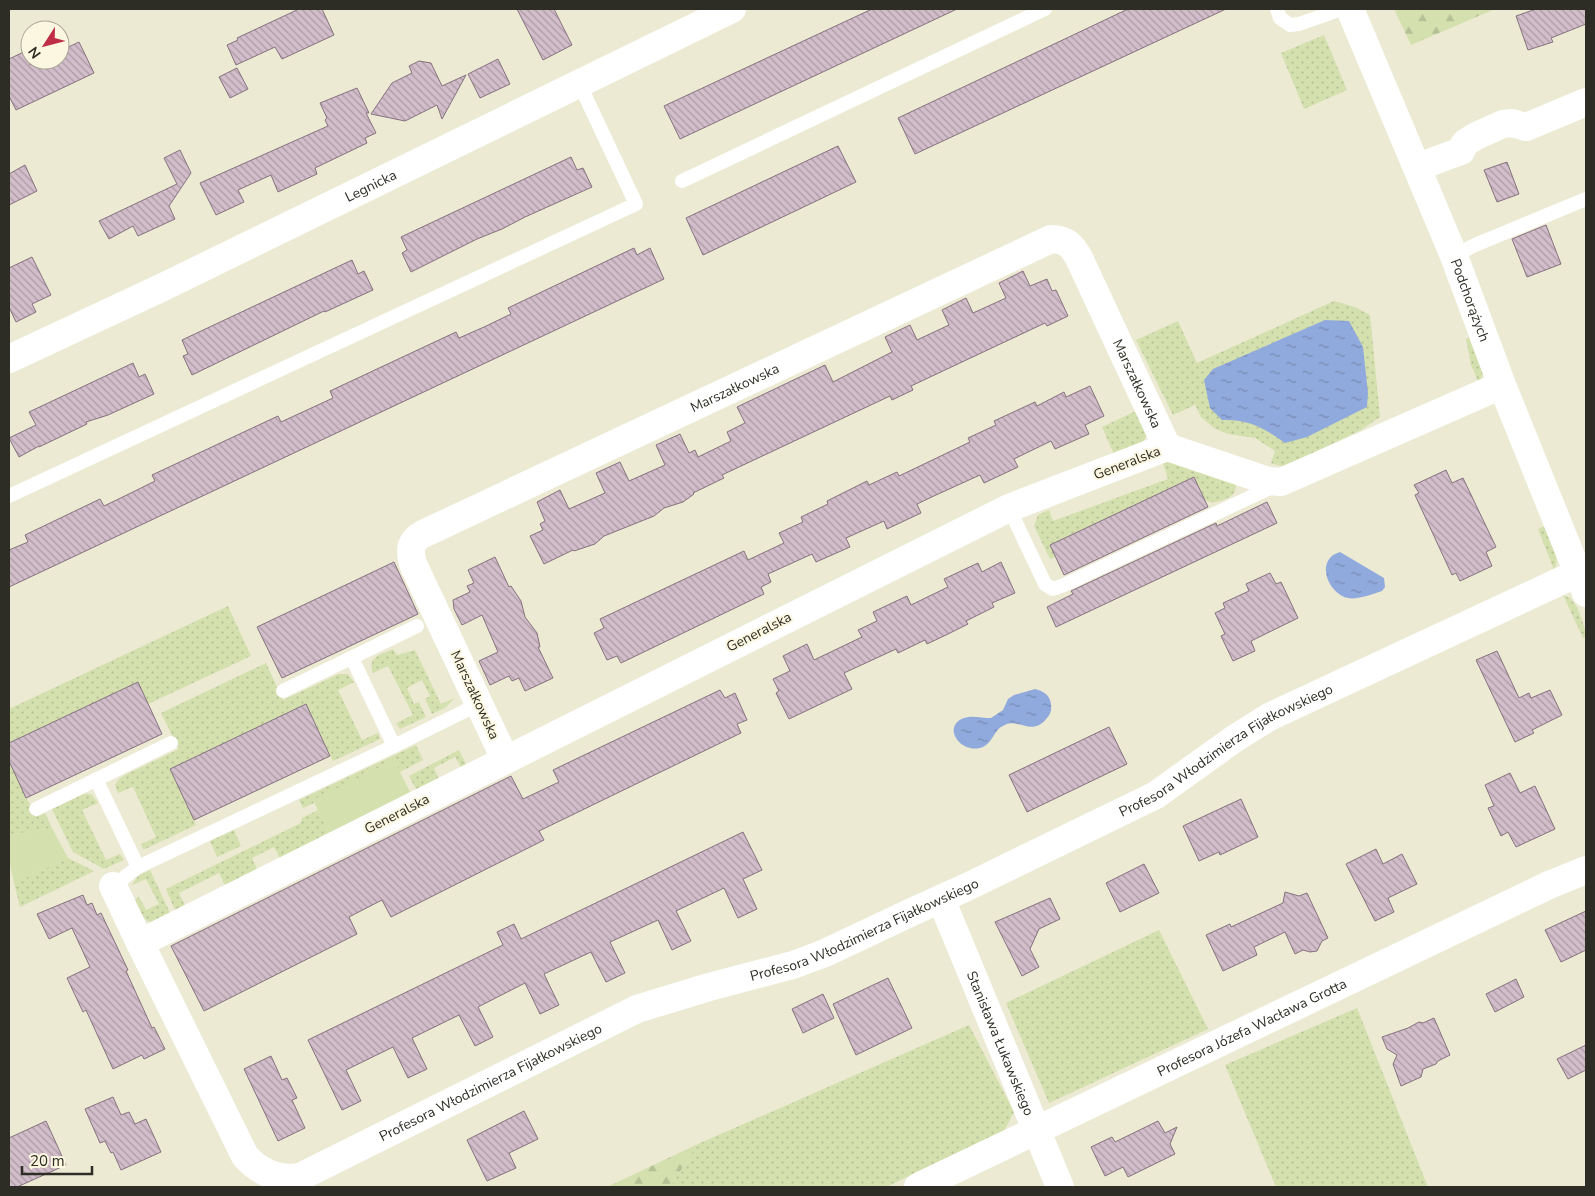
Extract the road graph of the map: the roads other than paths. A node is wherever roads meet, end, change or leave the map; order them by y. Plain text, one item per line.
1 (732, 9) edge
2 (1045, 9) edge
3 (1277, 9) edge
4 (1342, 9) edge
5 (1350, 9) edge
6 (579, 83) junction
7 (1586, 102) edge
8 (1418, 168) junction
9 (682, 180) dead end
10 (1586, 199) edge
11 (1454, 256) junction
12 (9, 359) edge
13 (1502, 386) junction
14 (1167, 447) junction
15 (1281, 482) junction
16 (9, 496) edge
17 (1009, 508) junction
18 (1582, 583) edge
19 (417, 626) dead end
20 (352, 658) junction
21 (283, 691) dead end
22 (479, 704) junction
23 (171, 743) dead end
24 (394, 746) junction
25 (505, 759) junction
26 (96, 779) junction
27 (36, 809) dead end
28 (138, 867) junction
29 (1586, 870) edge
30 (113, 886) joint
31 (941, 899) junction
32 (140, 944) junction
33 (1037, 1130) junction
34 (918, 1187) edge
35 (1060, 1187) edge

1 - 6 street, Legnicka
2 - 9 lane
3 - 4 lane
5 - 8 street, Podchorążych
6 - 12 street, Legnicka
6 - 16 lane
7 - 8 street
8 - 11 street, Podchorążych
10 - 11 lane
11 - 13 street, Podchorążych
13 - 15 street
13 - 18 street, Podchorążych
14 - 15 street, Generalska
14 - 17 street, Generalska
14 - 22 street, Marszałkowska
15 - 17 lane
17 - 25 street, Generalska
18 - 31 street, Profesora Włodzimierza Fijałkowskiego
19 - 20 lane
20 - 21 lane
20 - 24 lane
22 - 24 lane
22 - 25 street, Marszałkowska
23 - 26 lane
24 - 28 lane
25 - 32 street, Generalska
26 - 27 lane
26 - 28 lane
28 - 30 lane
29 - 33 street, Profesora Józefa Wacława Grotta
30 - 32 street
31 - 32 street, Profesora Włodzimierza Fijałkowskiego
31 - 33 street, Stanisława Łukawskiego
33 - 34 street, Profesora Józefa Wacława Grotta
33 - 35 street, Stanisława Łukawskiego

